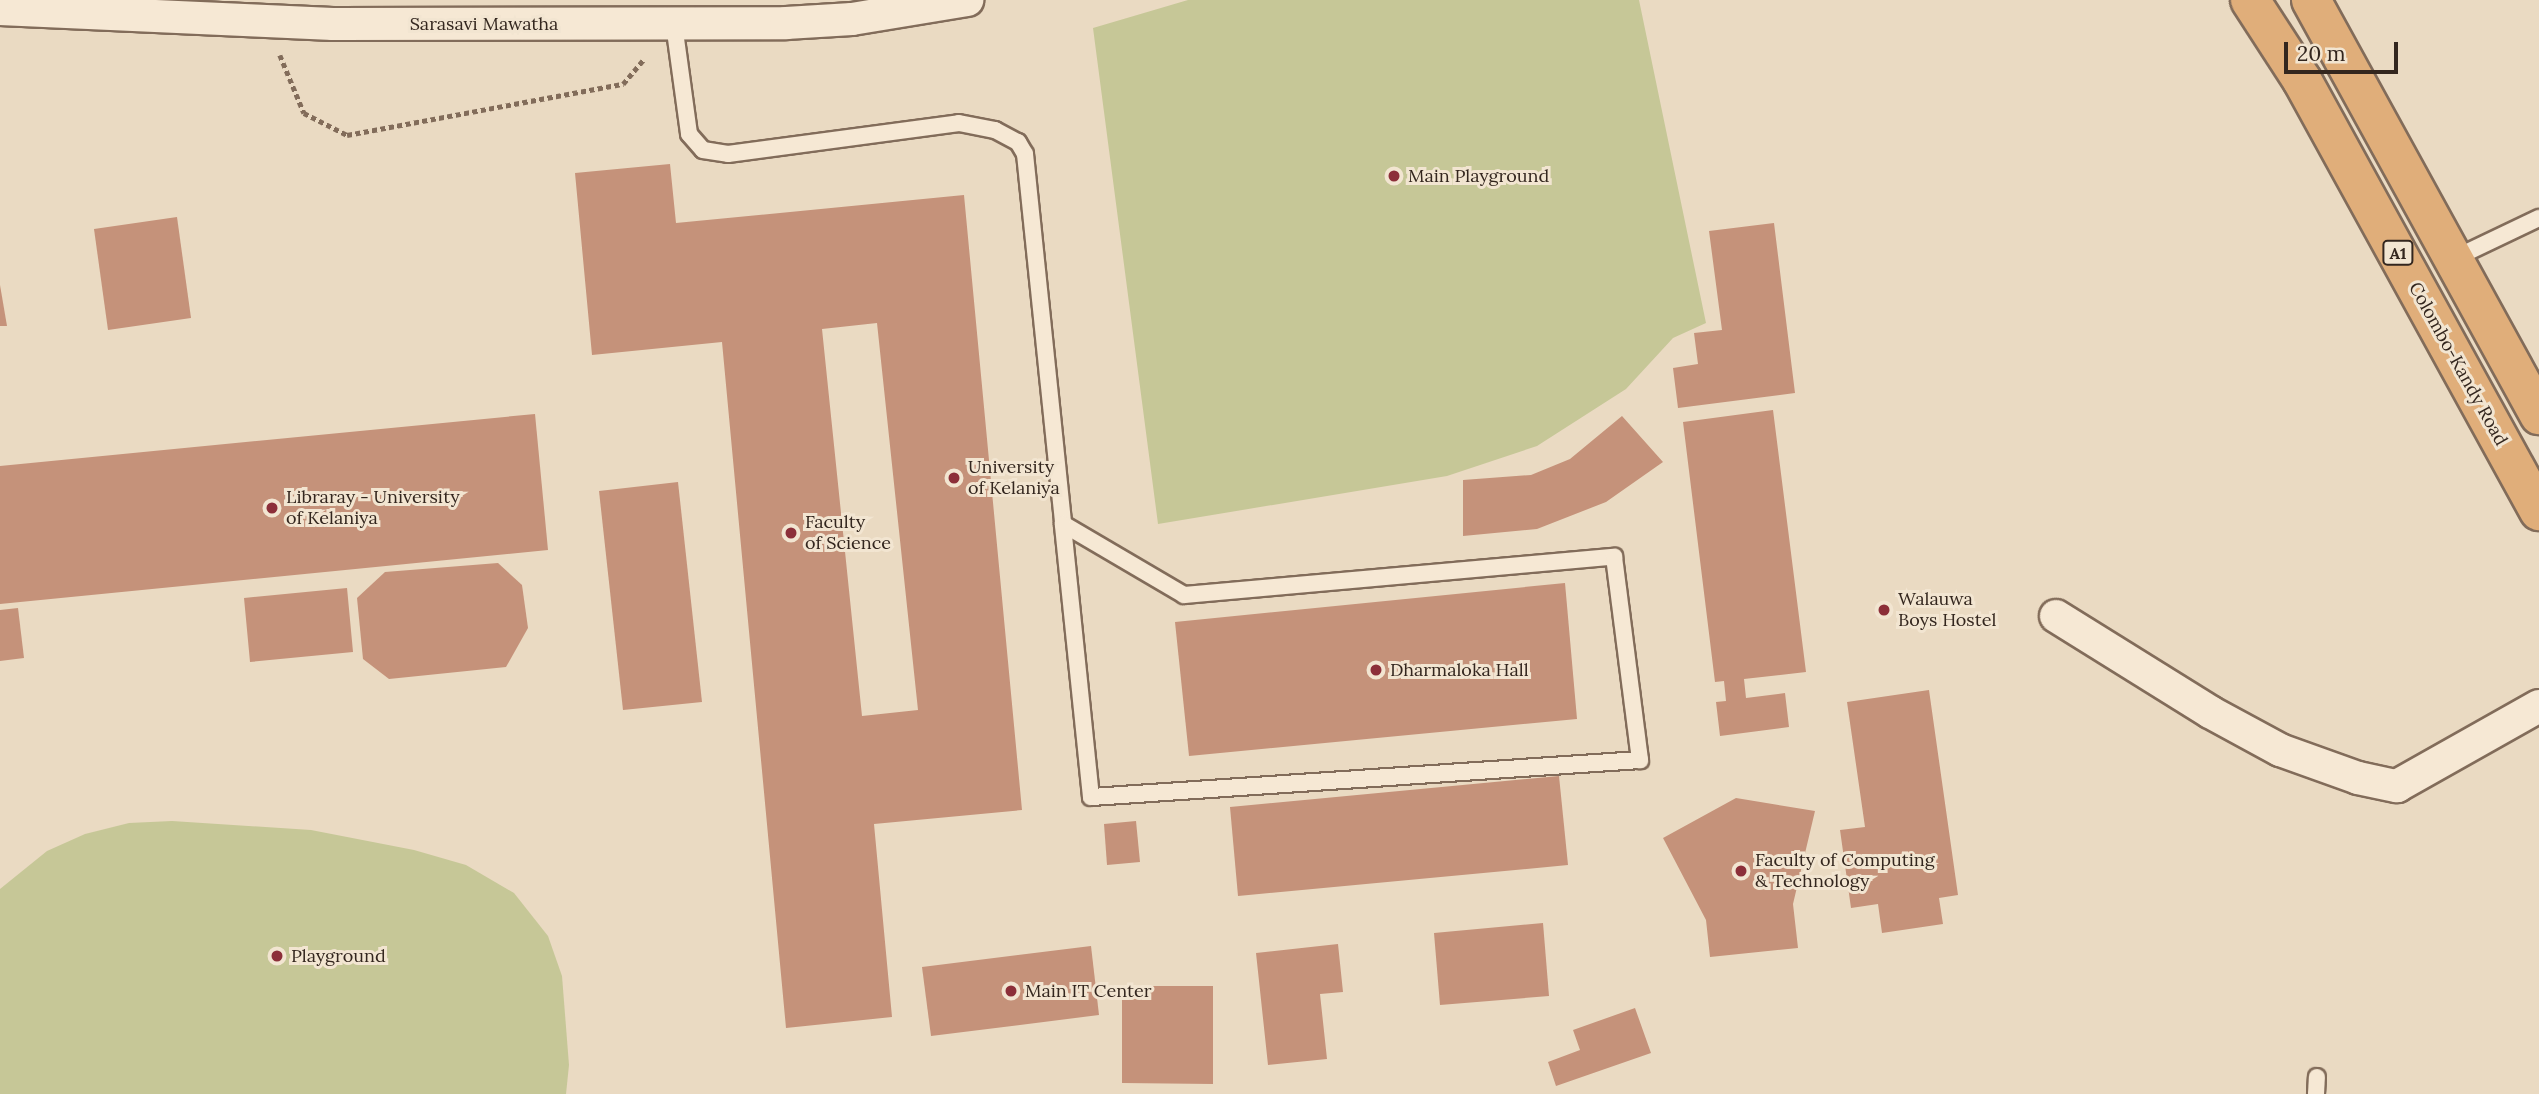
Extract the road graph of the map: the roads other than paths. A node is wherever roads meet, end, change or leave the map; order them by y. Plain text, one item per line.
1 (967, 0) edge
2 (2250, 0) edge
3 (2311, 0) edge
4 (0, 9) edge
5 (174, 10) edge
6 (674, 24) junction
7 (2539, 218) edge
8 (2455, 258) junction
9 (2539, 415) edge
10 (2539, 511) edge
11 (1063, 524) junction
12 (2056, 616) dead end
13 (2539, 706) edge

1 - 6 street, Sarasavi Mawatha
2 - 10 highway, Colombo-Kandy Road / A1
3 - 8 highway
4 - 5 street, Sarasavi Mawatha
5 - 6 street, Sarasavi Mawatha
6 - 11 lane
7 - 8 lane
8 - 9 highway
11 - 11 lane
12 - 13 street

